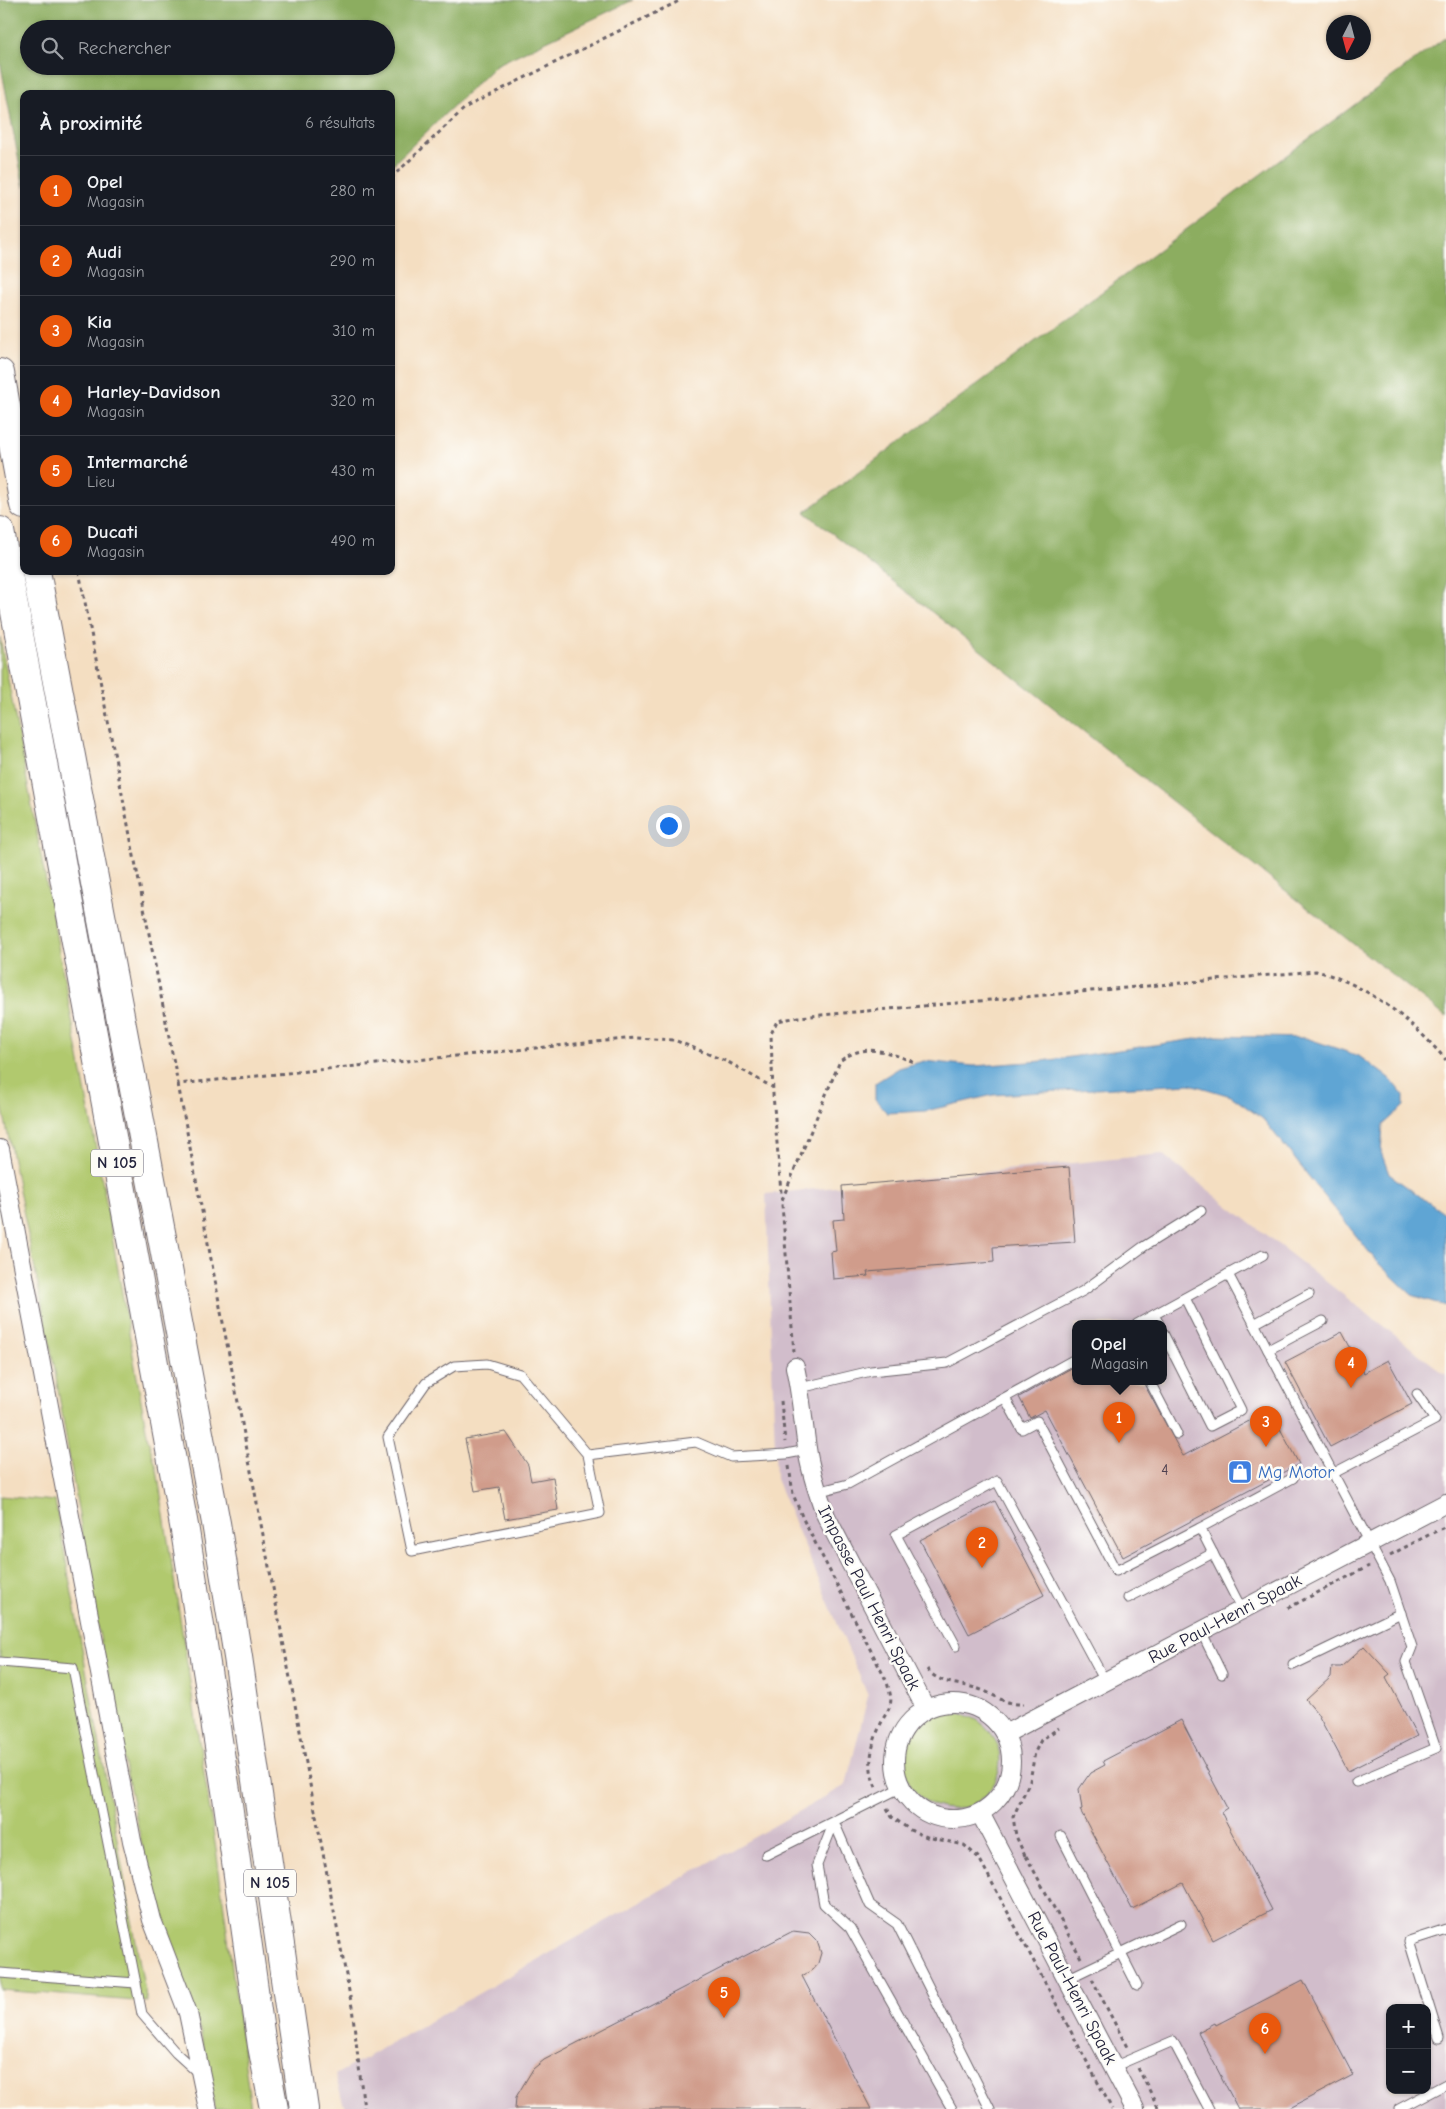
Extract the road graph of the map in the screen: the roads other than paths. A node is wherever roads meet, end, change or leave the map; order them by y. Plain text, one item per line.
1 (0, 373) edge
2 (20, 483) edge
3 (0, 531) edge
4 (37, 575) edge
5 (0, 1148) edge
6 (1201, 1211) dead end
7 (1263, 1255) dead end
8 (1228, 1274) junction
9 (1310, 1294) dead end
10 (1184, 1298) junction
11 (1154, 1315) junction
12 (1145, 1320) edge
13 (1156, 1320) edge
14 (1323, 1321) dead end
15 (1254, 1324) junction
16 (1167, 1340) edge
17 (1268, 1350) junction
18 (1072, 1361) edge
19 (795, 1367) road end
20 (1152, 1385) edge
21 (800, 1388) junction
22 (1417, 1394) dead end
23 (1005, 1398) junction
24 (1178, 1434) dead end
25 (807, 1450) junction
26 (588, 1455) junction
27 (1334, 1473) junction
28 (1293, 1478) dead end
29 (817, 1492) junction
30 (1446, 1503) edge
31 (1200, 1528) junction
32 (1370, 1543) junction
33 (1213, 1553) junction
34 (1128, 1598) dead end
35 (1242, 1610) junction
36 (1401, 1613) junction
37 (1201, 1631) junction
38 (956, 1646) dead end
39 (0, 1662) edge
40 (1293, 1665) dead end
41 (1222, 1674) dead end
42 (1105, 1681) junction
43 (926, 1709) junction
44 (1005, 1734) junction
45 (1356, 1782) dead end
46 (902, 1787) junction
47 (980, 1813) junction
48 (834, 1822) junction
49 (1061, 1836) dead end
50 (766, 1856) dead end
51 (1181, 1924) dead end
52 (1446, 1929) edge
53 (1121, 1953) junction
54 (0, 1973) edge
55 (1066, 1979) junction
56 (136, 1983) junction
57 (1137, 1985) dead end
58 (1439, 2038) dead end
59 (1113, 2067) junction
60 (202, 2077) junction
61 (1446, 2084) edge
62 (208, 2109) edge
63 (274, 2109) edge
64 (304, 2109) edge
65 (952, 2109) edge
66 (990, 2109) edge
67 (1135, 2109) edge
68 (1209, 2109) edge
69 (1399, 2109) edge

1 - 2 highway
3 - 63 highway, N 105
4 - 64 highway, N 105
5 - 60 street
6 - 21 lane
7 - 8 lane
8 - 10 lane
8 - 15 lane
9 - 15 lane
10 - 11 lane
10 - 16 lane
11 - 12 lane
11 - 13 lane
14 - 17 lane
15 - 17 lane
17 - 27 lane
18 - 23 lane
19 - 21 street, Impasse Paul Henri Spaak
20 - 24 lane
21 - 25 street, Impasse Paul Henri Spaak
22 - 27 lane
23 - 29 lane
23 - 31 lane
25 - 26 lane
25 - 29 street, Impasse Paul Henri Spaak
26 - 26 lane
27 - 32 lane
28 - 31 lane
29 - 43 street, Impasse Paul Henri Spaak
30 - 32 street, Rue Paul-Henri Spaak
31 - 33 lane
32 - 35 street, Rue Paul-Henri Spaak
32 - 36 lane
33 - 34 lane
33 - 35 lane
35 - 37 street, Rue Paul-Henri Spaak
36 - 40 lane
36 - 45 lane
37 - 41 lane
37 - 42 street, Rue Paul-Henri Spaak
38 - 42 lane
39 - 56 lane
42 - 44 street, Rue Paul-Henri Spaak
43 - 44 street
43 - 46 street
44 - 47 street
46 - 47 street
46 - 48 lane
47 - 55 street, Rue Paul-Henri Spaak
48 - 50 lane
48 - 65 lane
48 - 66 lane
49 - 53 lane
51 - 53 lane
52 - 58 lane
53 - 55 lane
53 - 57 lane
54 - 56 lane
55 - 59 street, Rue Paul-Henri Spaak
56 - 60 lane
59 - 67 street, Rue Paul-Henri Spaak
59 - 68 lane
60 - 62 street
61 - 69 lane

